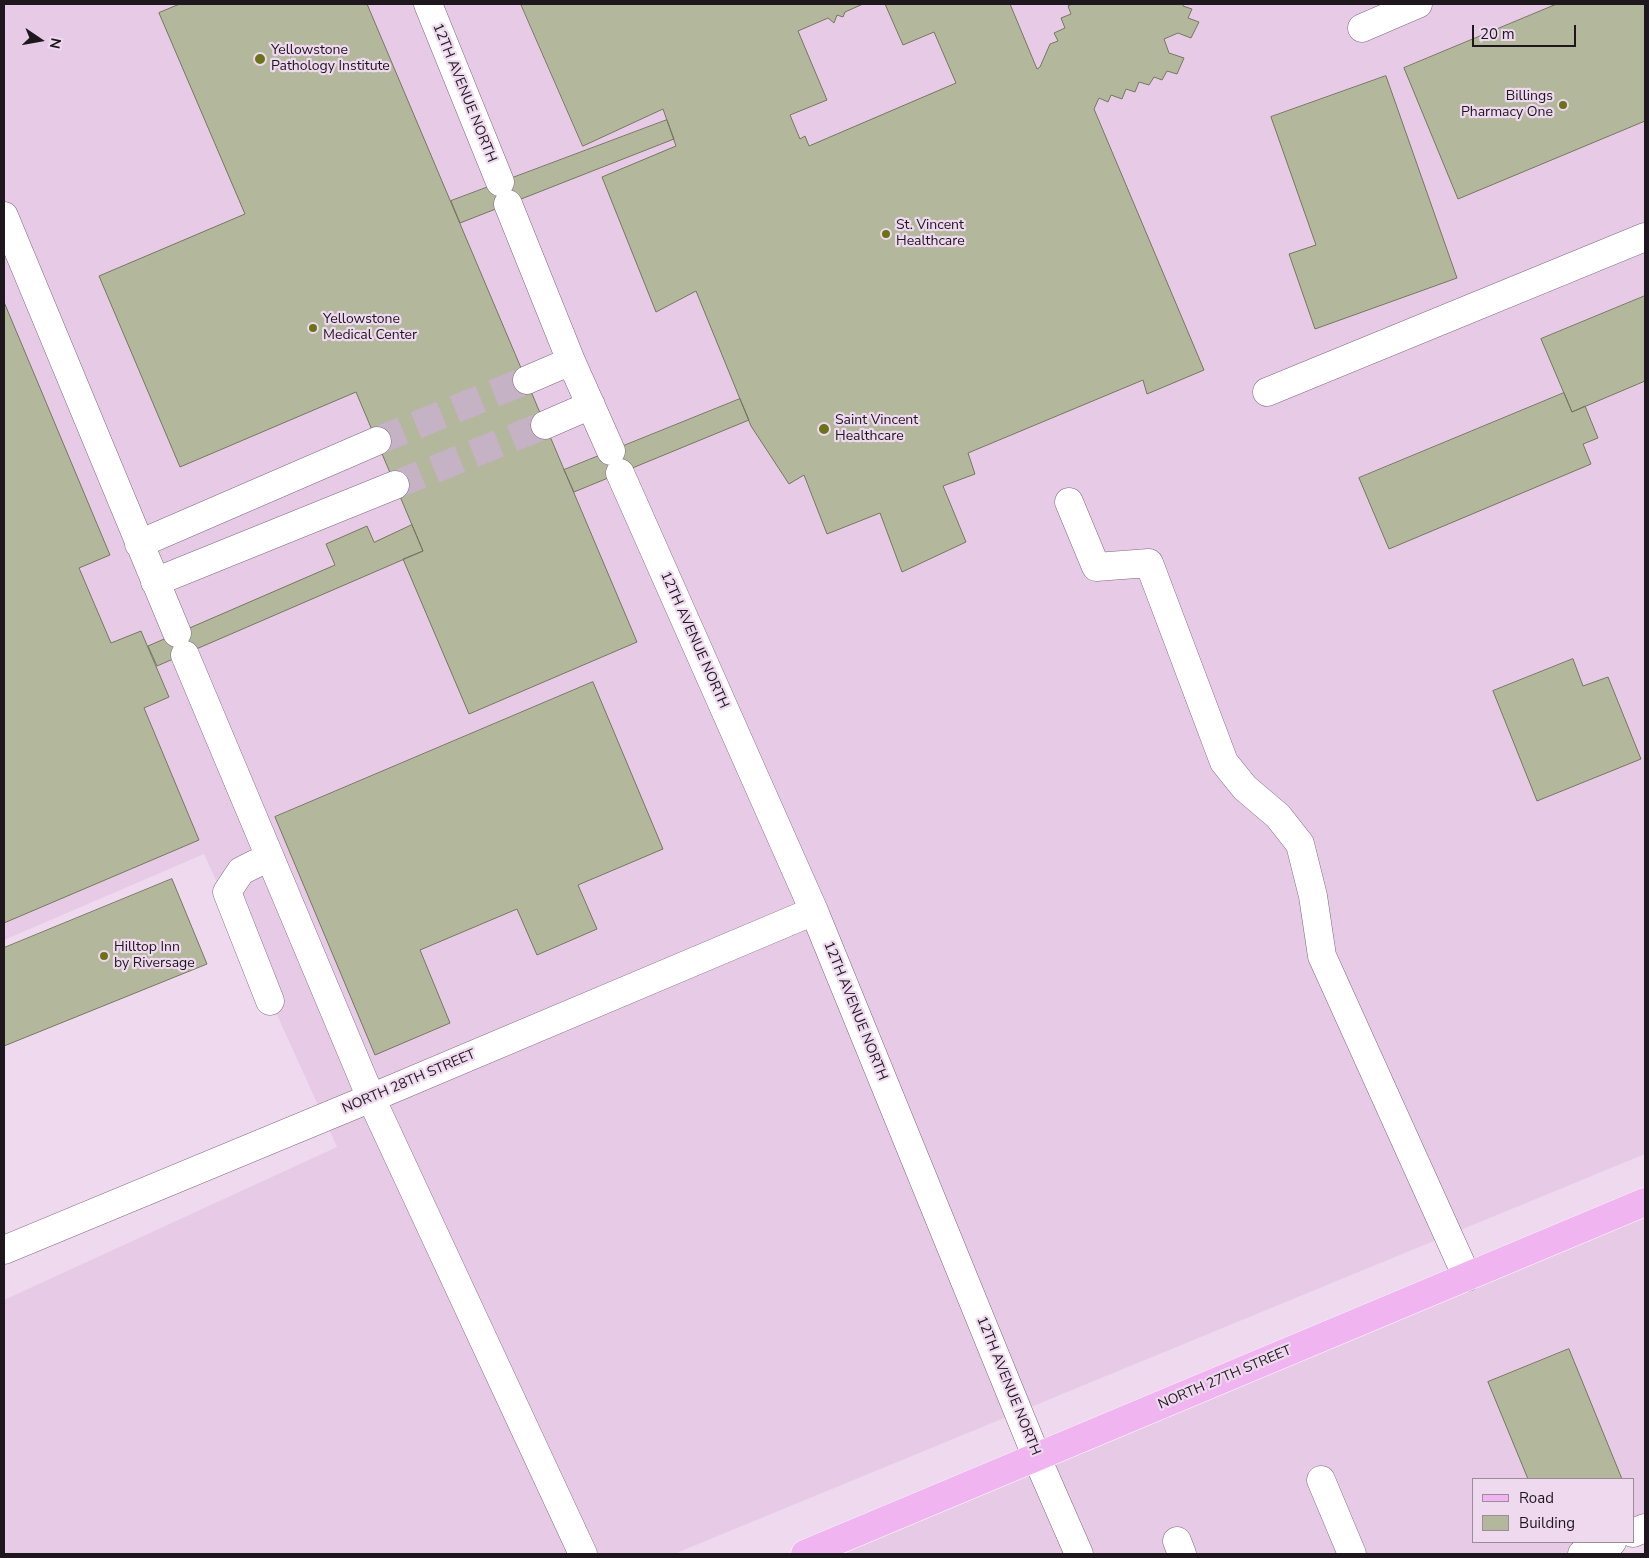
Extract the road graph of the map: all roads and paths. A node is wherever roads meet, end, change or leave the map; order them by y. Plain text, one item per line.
1 (428, 4) edge
2 (1418, 4) edge
3 (1362, 28) dead end
4 (4, 216) edge
5 (1645, 237) edge
6 (571, 361) junction
7 (527, 380) tunnel mouth
8 (1267, 392) dead end
9 (591, 405) junction
10 (545, 424) tunnel mouth
11 (377, 441) tunnel mouth
12 (395, 485) tunnel mouth
13 (1069, 502) dead end
14 (139, 544) junction
15 (155, 582) junction
16 (269, 857) junction
17 (814, 911) junction
18 (270, 1001) dead end
19 (371, 1098) junction
20 (1645, 1202) edge
21 (4, 1250) edge
22 (1467, 1277) junction
23 (1037, 1458) junction
24 (1321, 1480) dead end
25 (1610, 1543) edge
26 (583, 1554) edge
27 (805, 1554) edge
28 (1079, 1554) edge
29 (1352, 1554) edge
30 (1582, 1554) edge

1 - 6 street, 12TH AVENUE NORTH
2 - 3 street
4 - 14 street
5 - 8 street
6 - 7 street
6 - 9 street, 12TH AVENUE NORTH
9 - 10 street
9 - 17 street, 12TH AVENUE NORTH
11 - 14 street
12 - 15 street
13 - 22 street
14 - 15 street
15 - 16 street
16 - 18 street
16 - 19 street
17 - 19 street, NORTH 28TH STREET
17 - 23 street, 12TH AVENUE NORTH
19 - 21 street, NORTH 28TH STREET
19 - 26 street
20 - 22 main road, NORTH 27TH STREET
22 - 23 main road, NORTH 27TH STREET
23 - 27 main road, NORTH 27TH STREET
23 - 28 street, 12TH AVENUE NORTH
24 - 29 street
25 - 30 street

